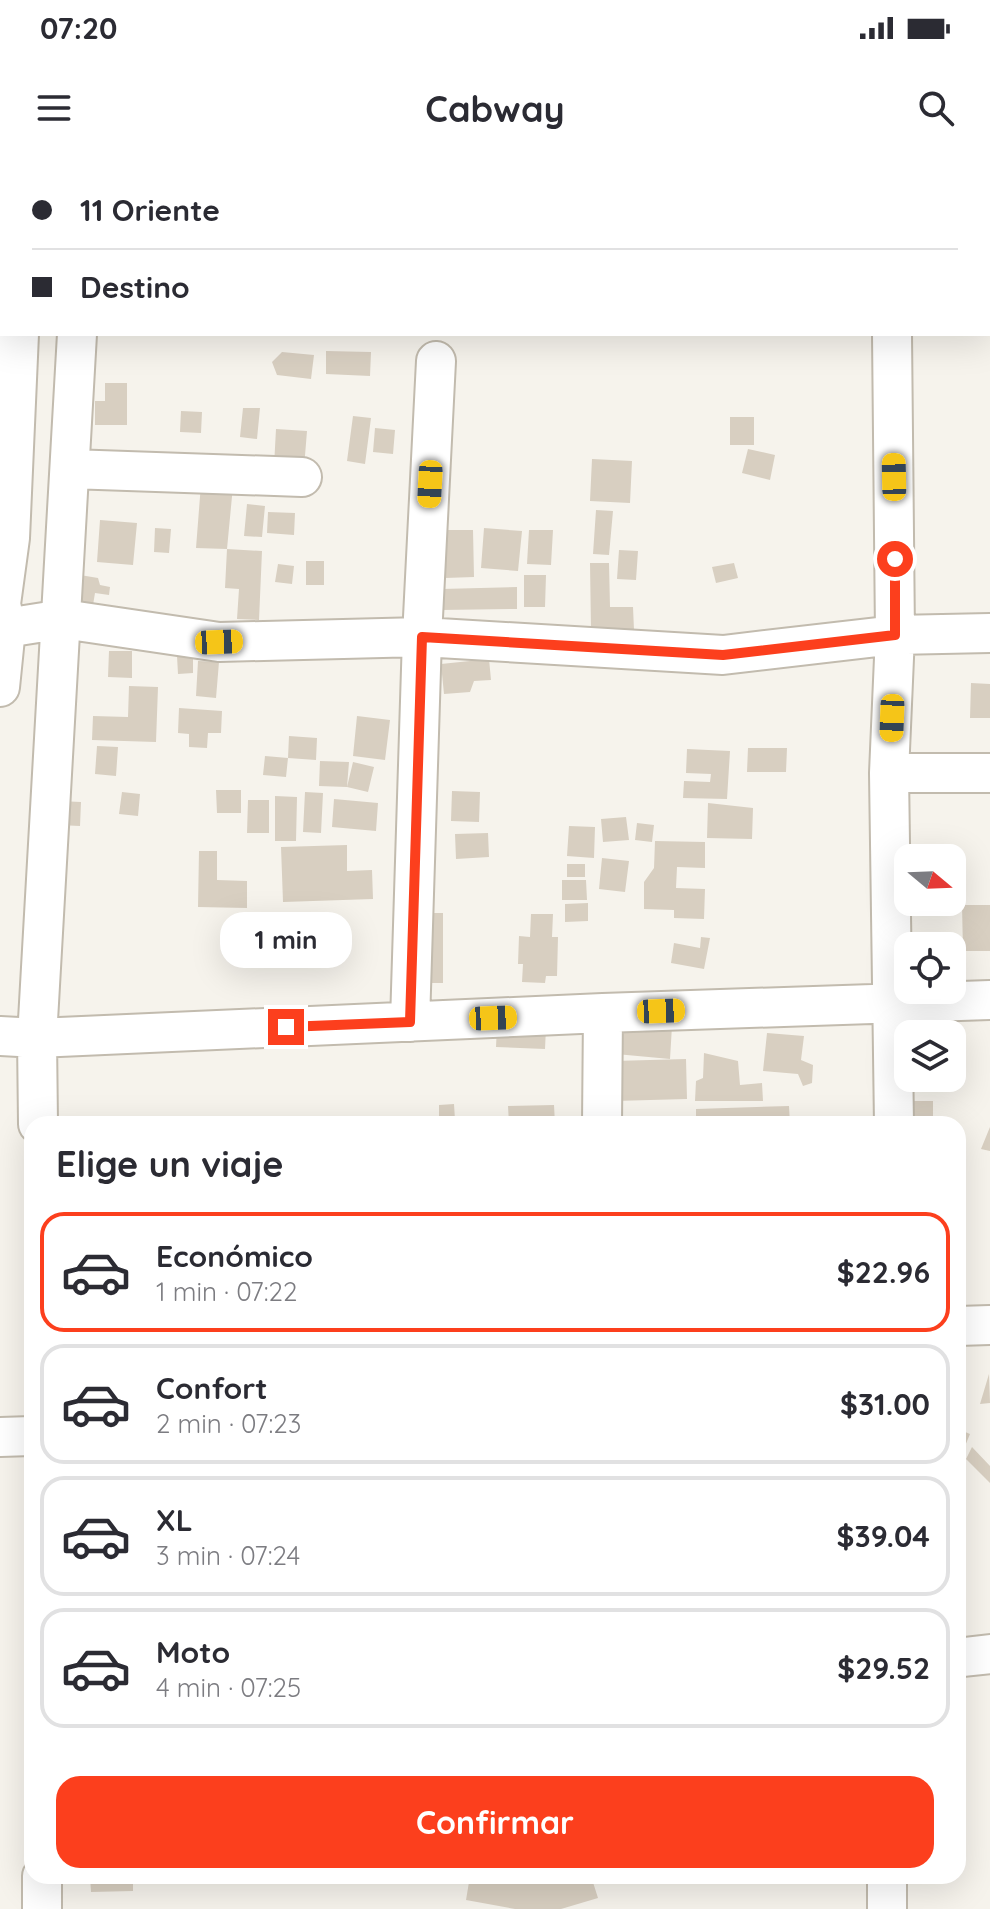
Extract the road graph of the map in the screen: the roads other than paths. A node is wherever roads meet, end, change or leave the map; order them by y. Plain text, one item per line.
1 (19, 336) edge
2 (77, 336) edge
3 (892, 336) edge
4 (436, 361) dead end
5 (70, 469) junction
6 (302, 477) dead end
7 (63, 619) junction
8 (6, 628) junction
9 (990, 633) edge
10 (895, 635) junction
11 (422, 637) junction
12 (0, 687) edge
13 (54, 712) junction
14 (889, 773) junction
15 (990, 773) edge
16 (990, 1000) edge
17 (966, 1001) edge
18 (894, 1004) junction
19 (603, 1013) junction
20 (410, 1022) junction
21 (0, 1036) edge
22 (37, 1038) junction
23 (38, 1116) edge
24 (602, 1116) edge
25 (894, 1116) edge
26 (990, 1325) edge
27 (966, 1326) edge
28 (24, 1436) edge
29 (0, 1437) edge
30 (42, 1884) edge
31 (887, 1884) edge
32 (42, 1909) edge
33 (887, 1909) edge

1 - 8 street
2 - 5 street
3 - 10 street
4 - 11 street
5 - 6 street
5 - 7 street
7 - 8 street
7 - 11 street
7 - 13 street
8 - 12 street
9 - 10 street
10 - 11 street
10 - 14 street
11 - 20 street
12 - 13 street
13 - 22 street
14 - 15 street
14 - 18 street
16 - 17 street
18 - 19 street
18 - 25 street
19 - 20 street
19 - 24 street
20 - 22 street
21 - 22 street
22 - 23 street
26 - 27 street
28 - 29 street
30 - 32 street
31 - 33 street

